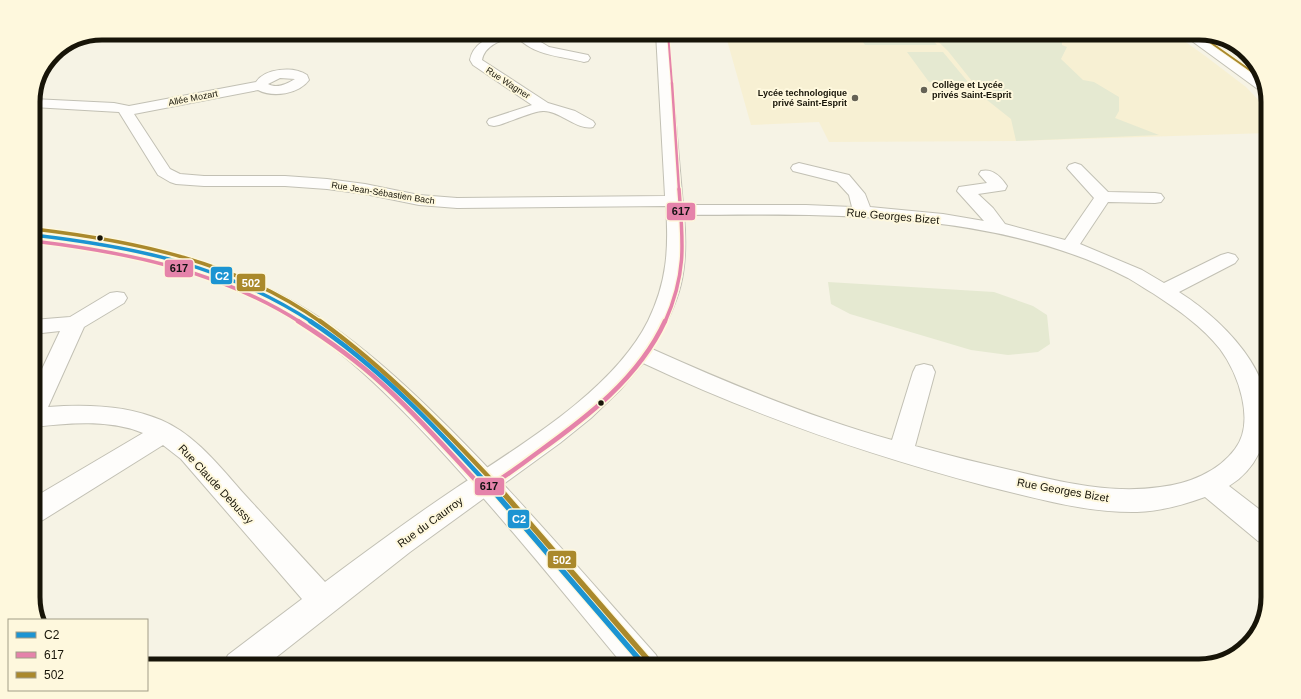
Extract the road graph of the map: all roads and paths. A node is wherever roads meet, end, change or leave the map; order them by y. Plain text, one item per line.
1 (494, 40) edge
2 (528, 40) edge
3 (662, 40) edge
4 (1197, 40) edge
5 (584, 58) dead end
6 (1258, 83) edge
7 (261, 85) dead end
8 (40, 103) edge
9 (543, 106) junction
10 (126, 111) junction
11 (494, 122) dead end
12 (588, 124) dead end
13 (799, 168) dead end
14 (1075, 168) dead end
15 (987, 174) dead end
16 (1102, 197) junction
17 (1156, 198) dead end
18 (674, 206) junction
19 (863, 213) junction
20 (999, 228) junction
21 (40, 236) edge
22 (1069, 246) junction
23 (1228, 260) dead end
24 (1165, 291) junction
25 (117, 298) dead end
26 (75, 323) junction
27 (40, 326) edge
28 (640, 352) junction
29 (924, 372) dead end
30 (40, 398) edge
31 (40, 417) edge
32 (163, 433) junction
33 (901, 453) junction
34 (485, 482) junction
35 (1207, 484) junction
36 (40, 508) edge
37 (1261, 526) edge
38 (323, 602) junction
39 (248, 659) edge
40 (639, 659) edge

1 - 9 street, Rue Wagner
2 - 5 street
3 - 18 street, Rue du Caurroy
4 - 6 street
7 - 10 street, Allée Mozart
8 - 10 street
9 - 11 street, Rue Wagner
9 - 12 street, Rue Wagner
10 - 18 street, Rue Jean-Sébastien Bach
13 - 19 street
14 - 16 street
15 - 20 street
16 - 17 street
16 - 22 street
18 - 19 street, Rue Georges Bizet
18 - 28 street, Rue du Caurroy
19 - 20 street, Rue Georges Bizet
20 - 22 street, Rue Georges Bizet
21 - 34 street
22 - 24 street, Rue Georges Bizet
23 - 24 street
24 - 35 street, Rue Georges Bizet
25 - 26 street
26 - 27 street
26 - 30 street
28 - 33 street, Rue Georges Bizet
28 - 34 street, Rue du Caurroy
29 - 33 street
31 - 32 street, Rue Claude Debussy
32 - 36 street
32 - 38 street, Rue Claude Debussy
33 - 35 street, Rue Georges Bizet
34 - 38 street, Rue du Caurroy
34 - 40 street
35 - 37 street
38 - 39 street, Rue du Caurroy

